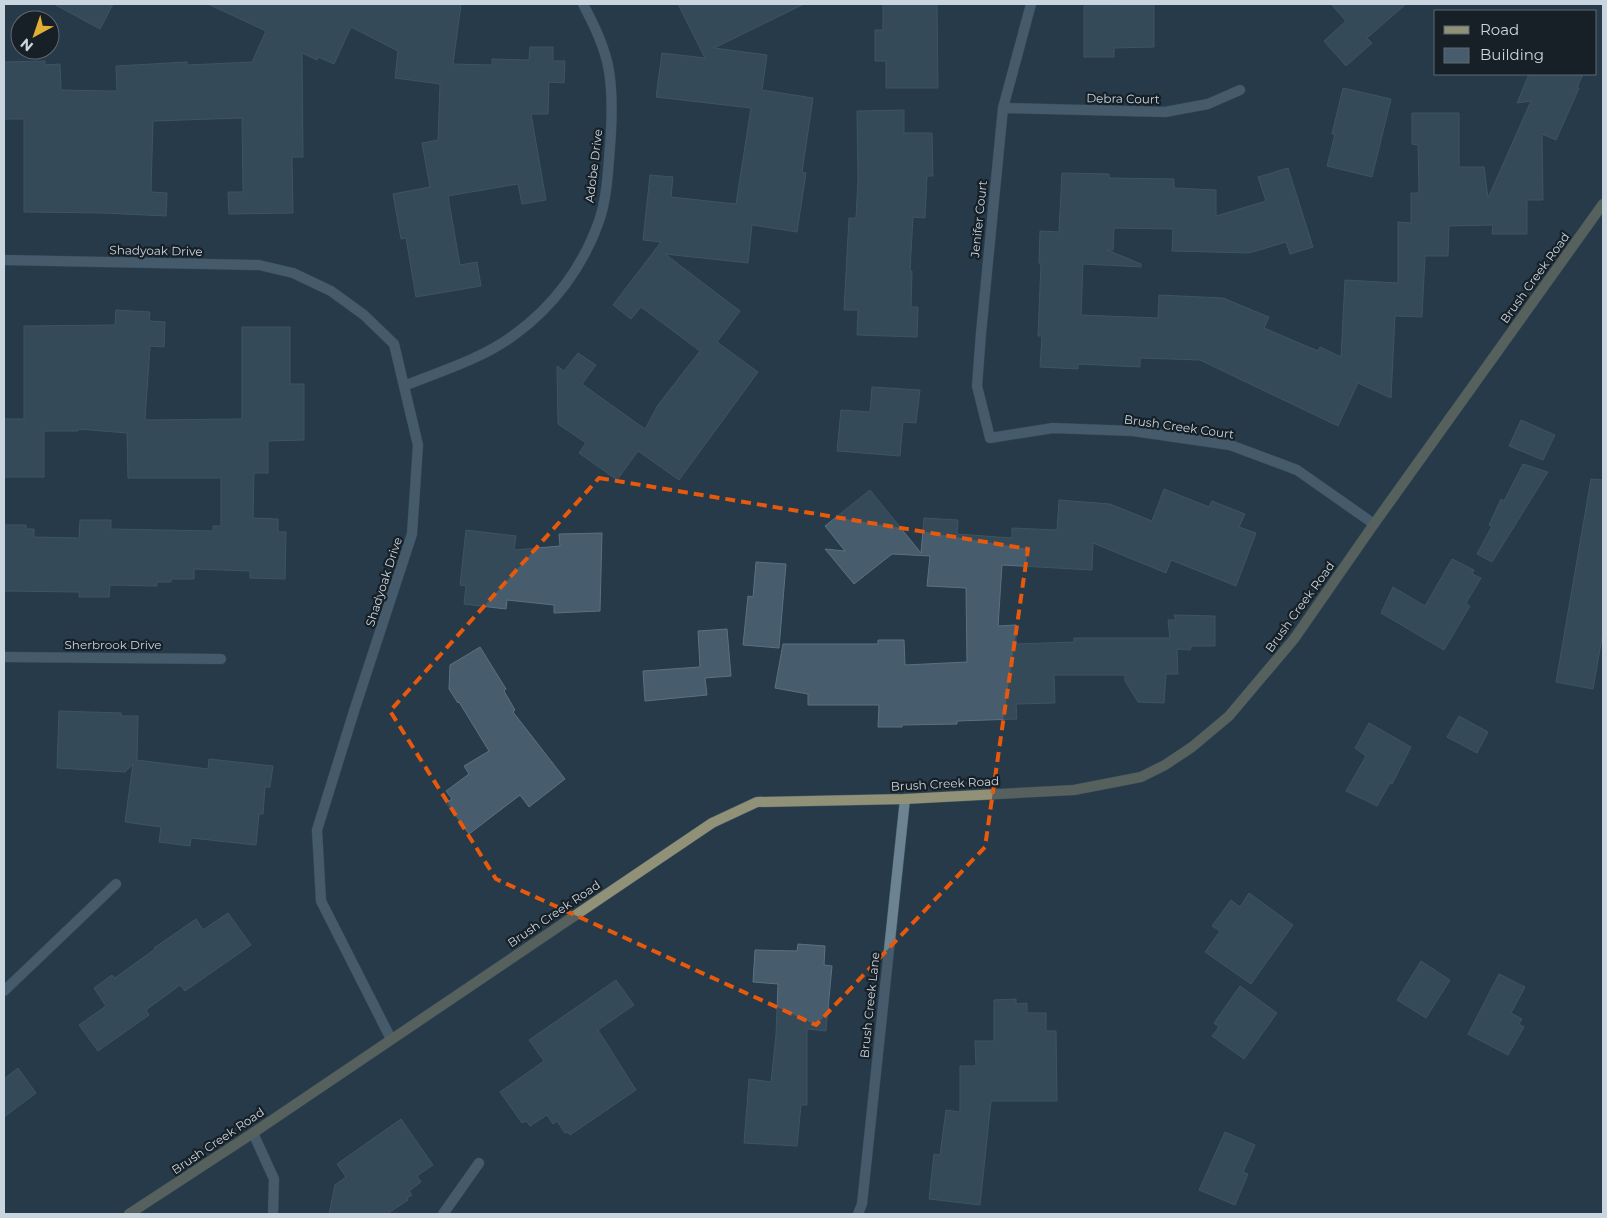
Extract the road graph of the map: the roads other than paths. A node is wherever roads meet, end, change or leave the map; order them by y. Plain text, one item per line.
1 (583, 4) edge
2 (1030, 4) edge
3 (1240, 90) dead end
4 (1003, 108) junction
5 (1603, 204) edge
6 (4, 260) edge
7 (404, 386) junction
8 (990, 438) joint
9 (1374, 524) junction
10 (4, 657) edge
11 (221, 659) dead end
12 (905, 799) junction
13 (116, 884) dead end
14 (4, 990) edge
15 (391, 1039) junction
16 (254, 1133) junction
17 (479, 1163) dead end
18 (130, 1214) edge
19 (273, 1214) edge
20 (443, 1214) edge
21 (858, 1214) edge

1 - 7 street, Adobe Drive
2 - 4 street, Jenifer Court
3 - 4 street, Debra Court
4 - 8 street, Jenifer Court
5 - 9 street, Brush Creek Road
6 - 7 street, Shadyoak Drive
7 - 15 street, Shadyoak Drive
8 - 9 street, Brush Creek Court
9 - 12 street, Brush Creek Road
10 - 11 street, Sherbrook Drive
12 - 15 street, Brush Creek Road
12 - 21 street, Brush Creek Lane
13 - 14 street
15 - 16 street, Brush Creek Road
16 - 18 street, Brush Creek Road
16 - 19 street
17 - 20 street

